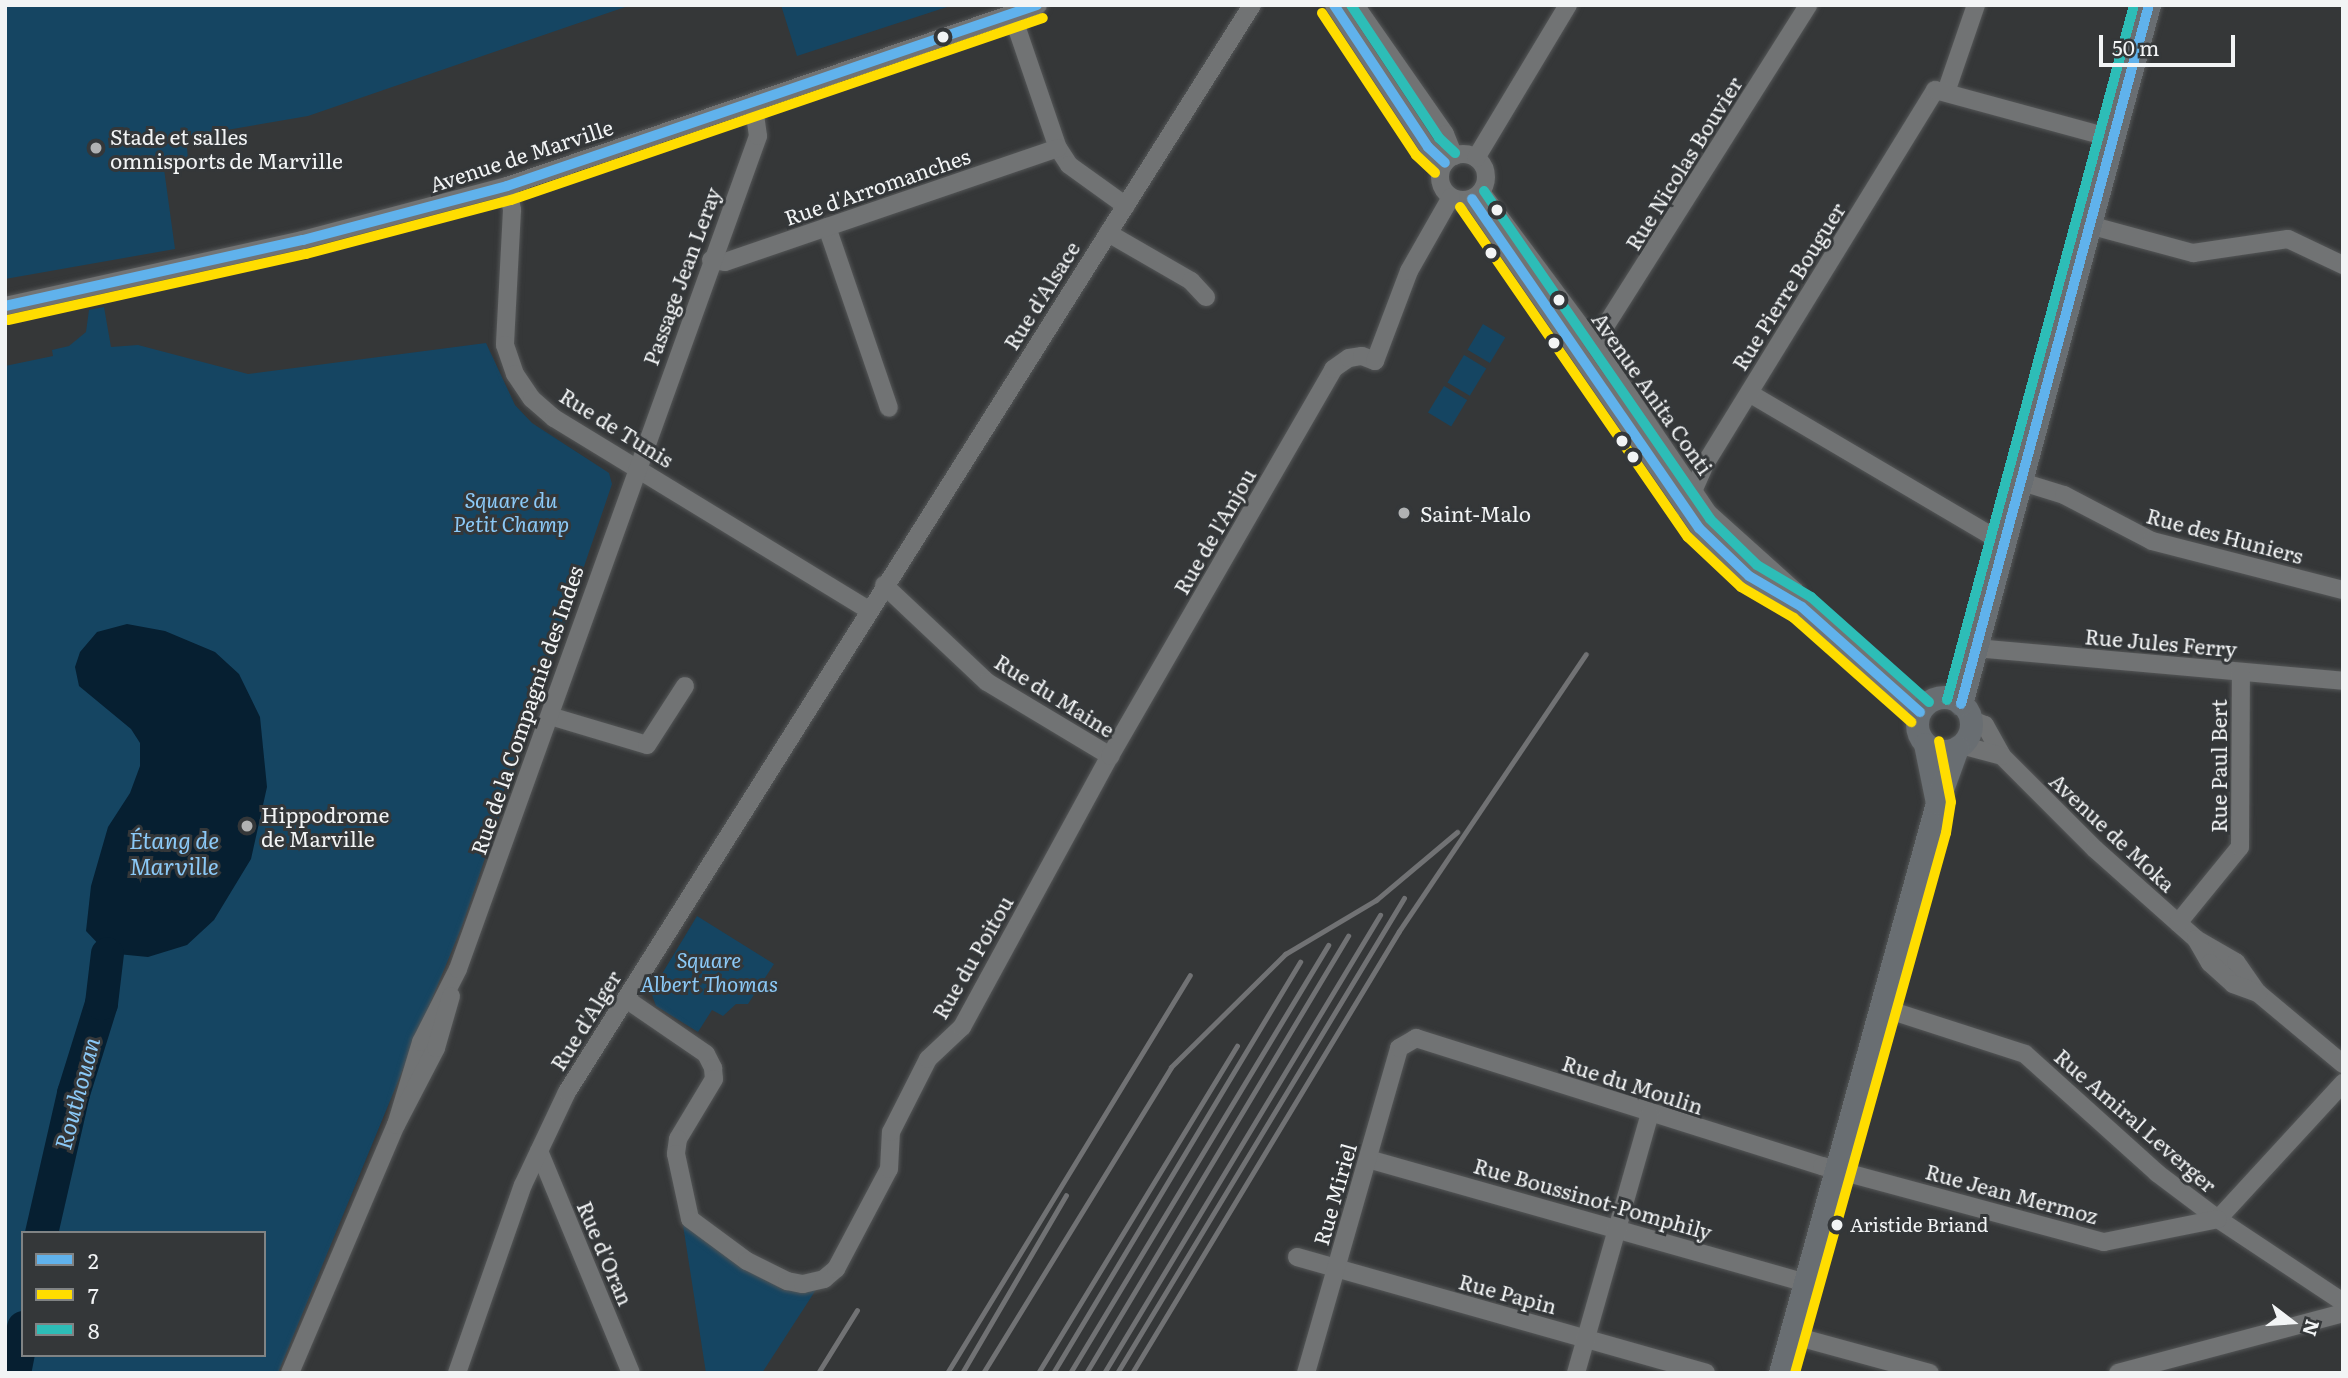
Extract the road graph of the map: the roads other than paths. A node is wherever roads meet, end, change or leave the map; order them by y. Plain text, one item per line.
1 (1038, 5) edge
2 (1252, 5) edge
3 (1334, 5) edge
4 (1355, 5) edge
5 (1568, 5) edge
6 (1808, 5) edge
7 (1976, 5) edge
8 (2149, 5) edge
9 (1012, 14) junction
10 (1940, 91) junction
11 (753, 102) junction
12 (2112, 138) junction
13 (1058, 148) junction
14 (1476, 158) junction
15 (1449, 160) junction
16 (506, 186) junction
17 (1476, 195) junction
18 (1451, 197) junction
19 (1126, 206) junction
20 (2089, 225) junction
21 (827, 227) junction
22 (1108, 233) junction
23 (711, 260) junction
24 (2343, 265) edge
25 (1206, 297) dead end
26 (5, 306) edge
27 (1594, 344) junction
28 (1749, 393) junction
29 (888, 408) dead end
30 (636, 465) junction
31 (2022, 482) junction
32 (1691, 488) junction
33 (1685, 509) junction
34 (2005, 544) junction
35 (884, 585) junction
36 (2343, 590) edge
37 (1802, 607) junction
38 (868, 610) junction
39 (1976, 648) junction
40 (2241, 672) junction
41 (2343, 681) edge
42 (685, 686) dead end
43 (1966, 711) junction
44 (1920, 712) junction
45 (550, 716) junction
46 (1925, 744) junction
47 (1959, 747) junction
48 (1110, 756) junction
49 (2002, 756) junction
50 (1937, 803) junction
51 (2178, 923) junction
52 (626, 999) junction
53 (1883, 1008) junction
54 (1416, 1038) joint
55 (2343, 1064) edge
56 (2343, 1083) edge
57 (1650, 1114) junction
58 (539, 1151) junction
59 (1368, 1159) junction
60 (1837, 1170) junction
61 (2218, 1219) junction
62 (1618, 1228) junction
63 (1297, 1257) dead end
64 (1336, 1269) junction
65 (1805, 1283) junction
66 (2343, 1302) edge
67 (2343, 1313) edge
68 (1791, 1335) junction
69 (1586, 1338) junction
70 (290, 1373) edge
71 (457, 1373) edge
72 (631, 1373) edge
73 (1307, 1373) edge
74 (1576, 1373) edge
75 (1706, 1373) edge
76 (1780, 1373) edge
77 (1930, 1373) edge
78 (2118, 1373) edge

1 - 9 street, Avenue de Marville
2 - 19 street, Rue d'Alsace
3 - 15 street
4 - 15 street
5 - 14 street
6 - 27 street, Rue Nicolas Bouvier
7 - 10 street, Rue Pierre Bouguer
8 - 12 main road
9 - 11 street, Avenue de Marville
9 - 13 street
10 - 12 street
10 - 28 street, Rue Pierre Bouguer
11 - 16 street, Avenue de Marville
11 - 23 street, Passage Jean Leray
12 - 20 main road
13 - 19 street
13 - 21 street, Rue d'Arromanches
14 - 15 street
14 - 17 street
15 - 18 street
16 - 26 street, Avenue de Marville
16 - 30 street, Rue de Tunis
17 - 18 street
17 - 27 street, Avenue Anita Conti
17 - 33 street, Avenue Anita Conti
18 - 48 street, Rue de l'Anjou
19 - 22 street, Rue d'Alsace
20 - 24 street
20 - 31 main road
21 - 23 street, Rue d'Arromanches
21 - 29 street
22 - 25 street
22 - 35 street, Rue d'Alsace
23 - 30 street, Passage Jean Leray
27 - 32 street, Avenue Anita Conti
28 - 32 street, Rue Pierre Bouguer
28 - 34 street
30 - 38 street, Rue de Tunis
30 - 45 street, Rue de la Compagnie des Indes
31 - 34 main road
31 - 36 street, Rue des Huniers
32 - 33 street, Rue Pierre Bouguer
32 - 37 street, Avenue Anita Conti
33 - 37 street, Avenue Anita Conti
34 - 39 main road
35 - 38 street, Rue d'Alsace
35 - 48 street, Rue du Maine
37 - 44 street, Avenue Anita Conti
38 - 52 street, Rue d'Alger
39 - 40 street, Rue Jules Ferry
39 - 43 main road
40 - 41 street, Rue Jules Ferry
40 - 51 street, Rue Paul Bert
42 - 45 street
43 - 44 main road
43 - 47 main road
43 - 49 street, Avenue de Moka
44 - 46 main road
45 - 70 street, Rue de la Compagnie des Indes
46 - 47 main road
46 - 50 main road
47 - 49 street, Avenue de Moka
47 - 50 main road
48 - 52 street, Rue du Poitou
49 - 51 street, Avenue de Moka
50 - 53 main road
51 - 55 street, Avenue de Moka
52 - 58 street, Rue d'Alger
53 - 60 main road
53 - 61 street, Rue Amiral Leverger
54 - 57 street, Rue du Moulin
54 - 59 street, Rue Miriel
56 - 61 street
57 - 60 street, Rue du Moulin
57 - 62 street
58 - 71 street, Rue d'Alger
58 - 72 street, Rue d'Oran
59 - 62 street, Rue Boussinot-Pomphily
59 - 64 street, Rue Miriel
60 - 61 street, Rue Jean Mermoz
60 - 65 main road
61 - 66 street, Rue Amiral Leverger
62 - 65 street, Rue Boussinot-Pomphily
62 - 69 street
63 - 64 street, Rue Papin
64 - 69 street, Rue Papin
64 - 73 street, Rue Miriel
65 - 68 main road
67 - 78 street
68 - 76 main road
68 - 77 street
69 - 74 street
69 - 75 street, Rue Papin

